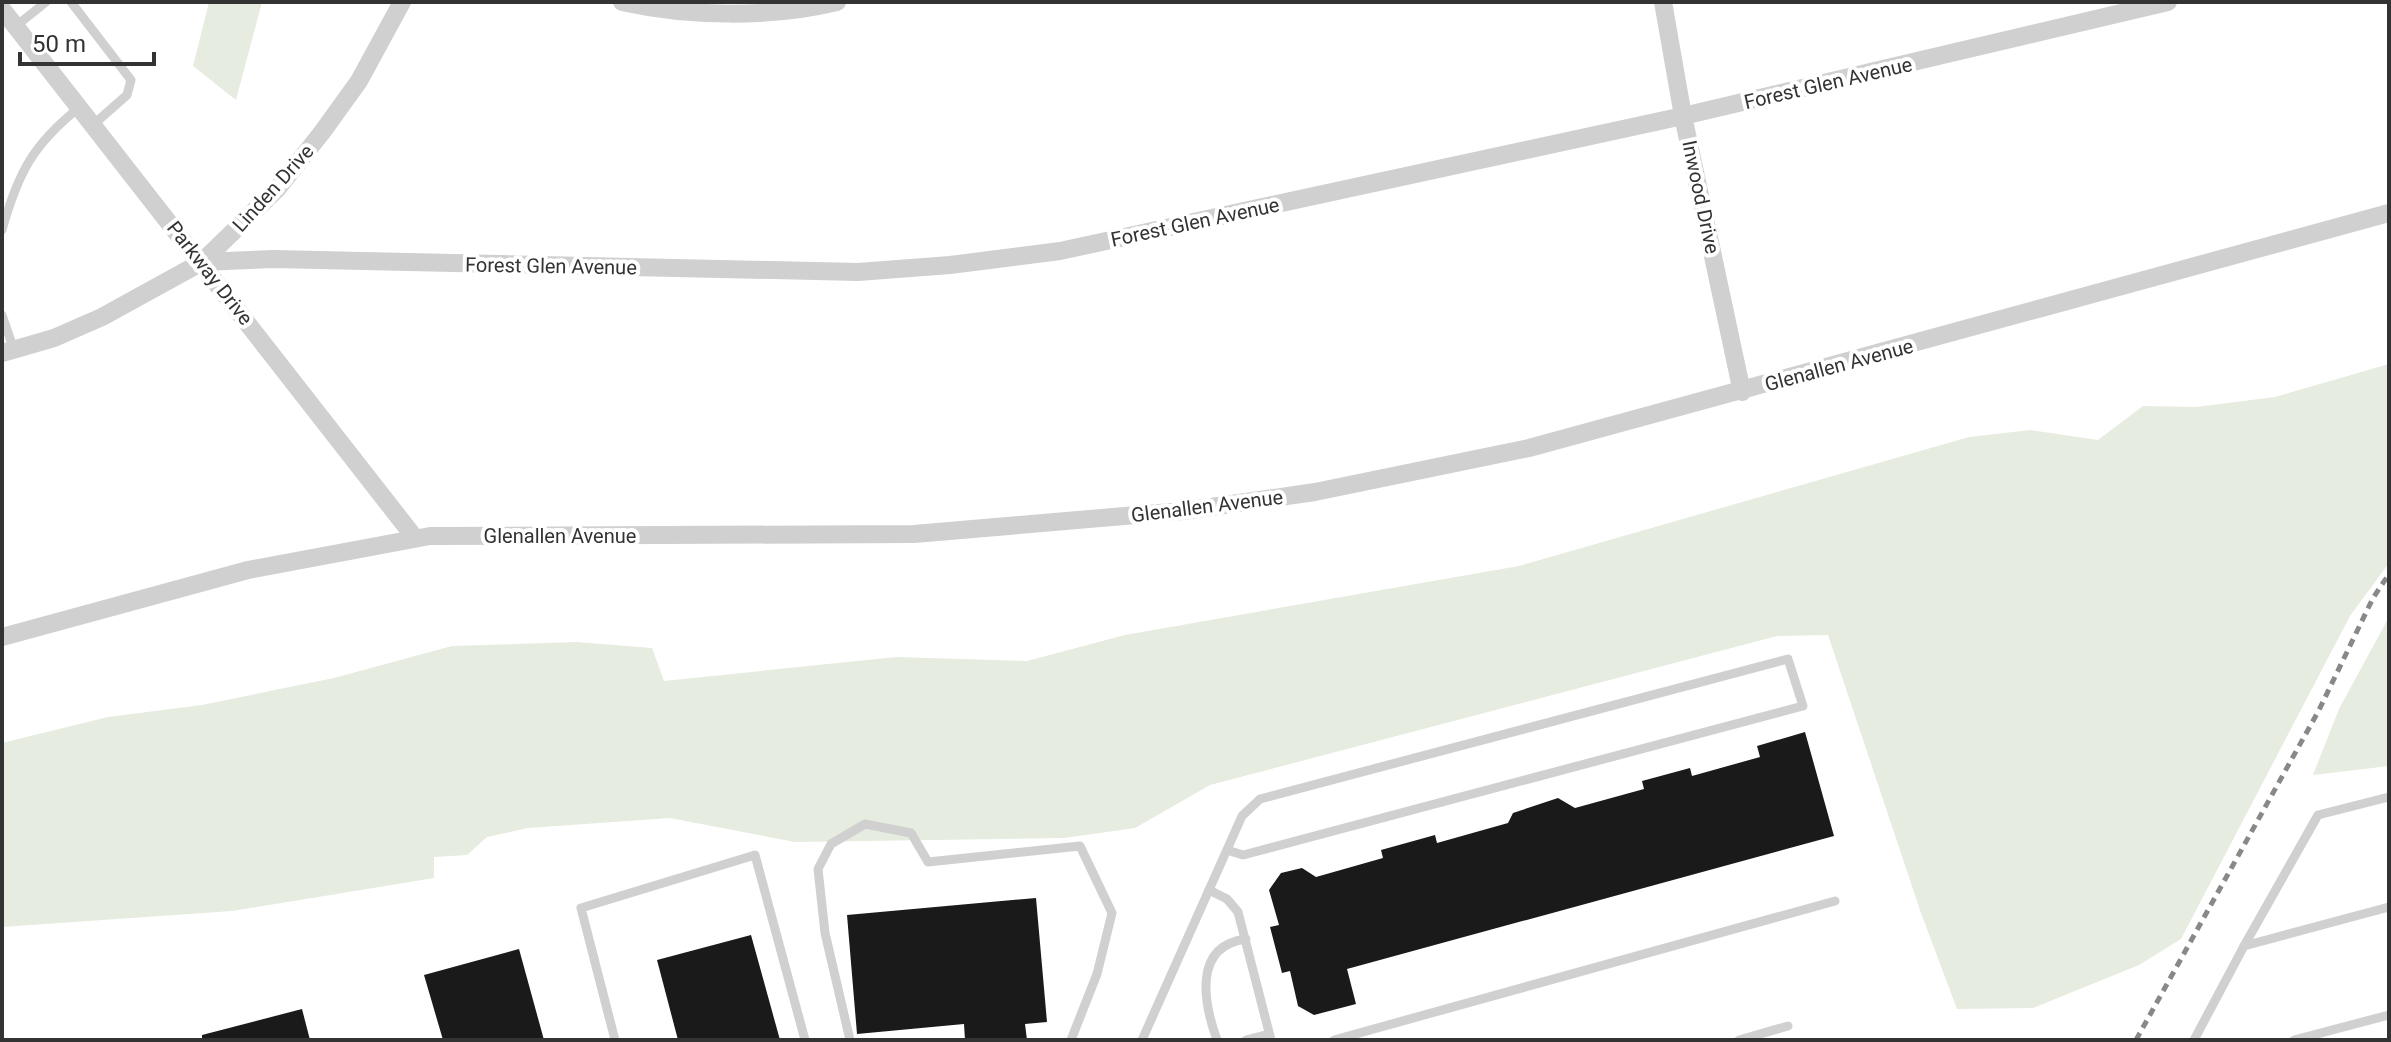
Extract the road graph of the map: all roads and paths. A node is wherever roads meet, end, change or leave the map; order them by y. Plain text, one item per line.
1 (46, 2) edge
2 (71, 2) edge
3 (402, 2) edge
4 (622, 2) edge
5 (837, 2) edge
6 (1663, 2) edge
7 (2168, 2) edge
8 (2, 9) edge
9 (16, 26) junction
10 (80, 107) junction
11 (1683, 116) junction
12 (94, 124) junction
13 (2389, 213) edge
14 (2, 230) edge
15 (202, 262) junction
16 (2, 315) edge
17 (8, 351) edge
18 (1742, 392) junction
19 (415, 538) junction
20 (2, 637) edge
21 (2389, 797) edge
22 (1227, 850) junction
23 (1209, 890) junction
24 (1835, 901) dead end
25 (2389, 907) edge
26 (1246, 939) junction
27 (2244, 946) junction
28 (2389, 1015) edge
29 (1788, 1026) dead end
30 (1270, 1037) edge
31 (615, 1040) edge
32 (805, 1040) edge
33 (850, 1040) edge
34 (1071, 1040) edge
35 (1142, 1040) edge
36 (1217, 1040) edge
37 (1246, 1040) edge
38 (1334, 1040) edge
39 (1739, 1040) edge
40 (2194, 1040) edge
41 (2294, 1040) edge

1 - 9 lane
2 - 12 lane
3 - 15 street, Linden Drive
4 - 5 street
6 - 11 street, Inwood Drive
7 - 11 street, Forest Glen Avenue
8 - 9 street, Parkway Drive
9 - 10 street, Parkway Drive
10 - 12 street, Parkway Drive
10 - 14 lane
11 - 15 street, Forest Glen Avenue
11 - 18 street, Inwood Drive
12 - 15 street, Parkway Drive
13 - 18 street, Glenallen Avenue
15 - 17 street, Linden Drive
15 - 19 street, Parkway Drive
16 - 17 lane
18 - 19 street, Glenallen Avenue
19 - 20 street, Glenallen Avenue
21 - 27 lane
22 - 22 lane
22 - 23 lane
23 - 26 lane
23 - 35 lane
24 - 38 lane
25 - 27 lane
26 - 30 lane
26 - 36 lane
27 - 40 lane
28 - 41 lane
29 - 39 lane
30 - 37 lane
31 - 32 lane
33 - 34 lane

